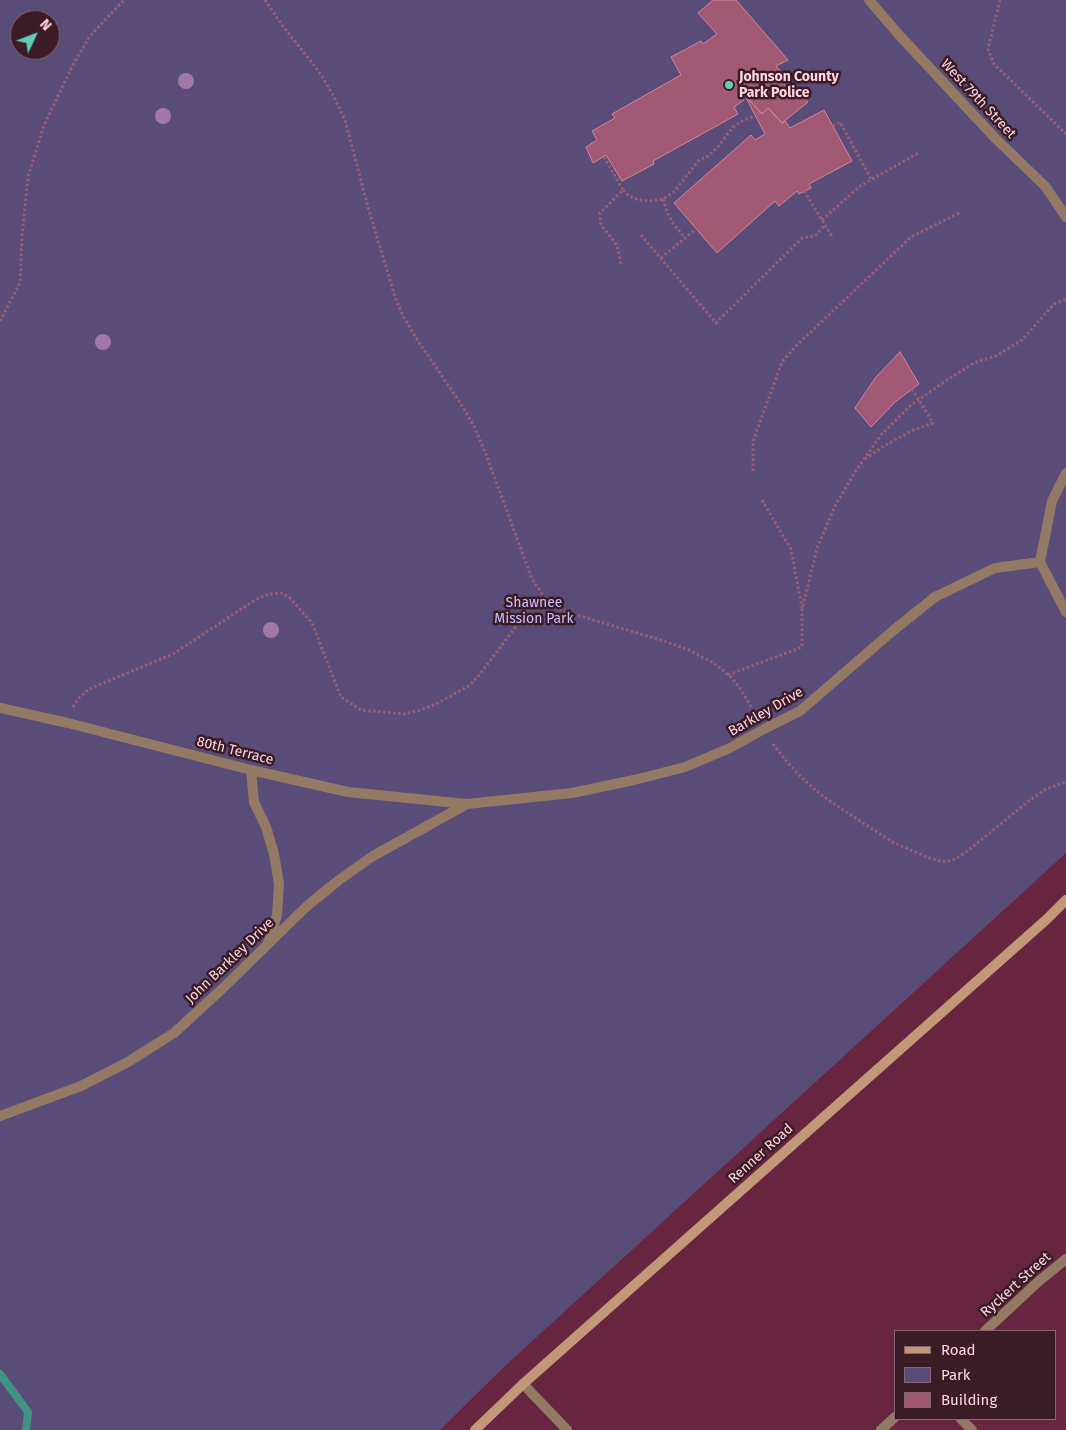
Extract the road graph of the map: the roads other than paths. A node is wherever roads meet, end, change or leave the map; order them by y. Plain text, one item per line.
1 (869, 0) edge
2 (1066, 217) edge
3 (1066, 472) edge
4 (1040, 562) junction
5 (1066, 612) edge
6 (0, 708) edge
7 (252, 770) junction
8 (467, 804) junction
9 (1066, 900) edge
10 (267, 945) junction
11 (0, 1116) edge
12 (1066, 1259) edge
13 (987, 1330) edge
14 (523, 1384) junction
15 (894, 1418) edge
16 (962, 1420) edge
17 (475, 1430) edge
18 (567, 1430) edge
19 (881, 1430) edge
20 (972, 1430) edge

1 - 2 street, West 79th Street
3 - 4 street
4 - 5 street
4 - 8 street, Barkley Drive
6 - 7 street, 80th Terrace
7 - 8 street, 80th Terrace
7 - 10 street
8 - 10 street, John Barkley Drive
9 - 14 main road, Renner Road
10 - 11 street, John Barkley Drive
12 - 13 street, Ryckert Street
14 - 17 main road, Renner Road
14 - 18 street
15 - 19 street
16 - 20 street

